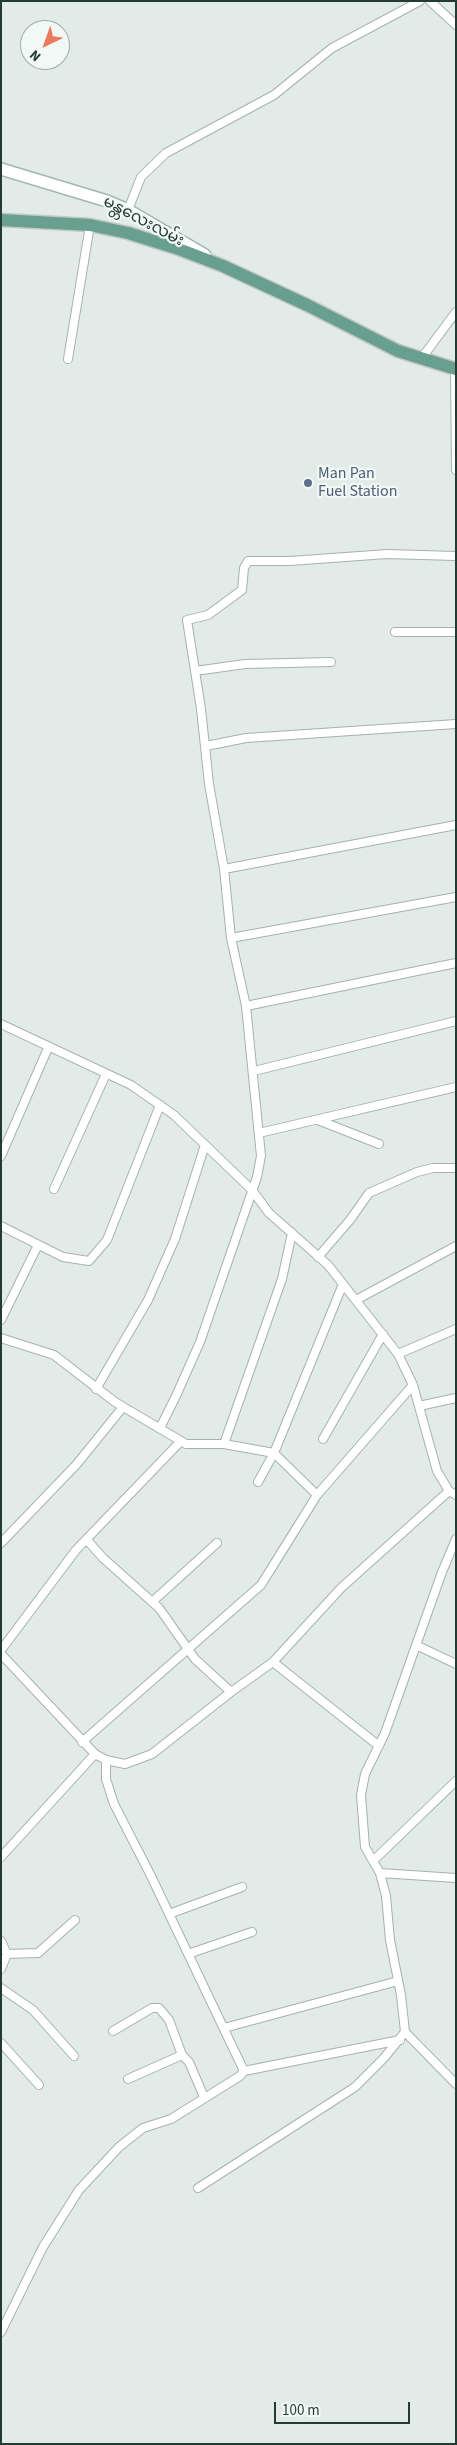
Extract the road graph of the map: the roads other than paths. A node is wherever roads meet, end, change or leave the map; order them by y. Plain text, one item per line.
1 (420, 1) edge
2 (430, 1) edge
3 (456, 25) edge
4 (1, 169) edge
5 (128, 210) junction
6 (1, 220) edge
7 (90, 225) junction
8 (223, 266) junction
9 (456, 312) edge
10 (68, 359) dead end
11 (421, 359) junction
12 (456, 369) edge
13 (456, 470) edge
14 (456, 556) edge
15 (395, 632) dead end
16 (456, 632) edge
17 (331, 662) dead end
18 (195, 671) junction
19 (456, 724) edge
20 (206, 746) junction
21 (456, 825) edge
22 (224, 869) junction
23 (456, 897) edge
24 (231, 938) junction
25 (456, 963) edge
26 (246, 1006) junction
27 (456, 1021) edge
28 (2, 1026) edge
29 (48, 1048) junction
30 (254, 1071) junction
31 (106, 1074) junction
32 (456, 1087) edge
33 (160, 1106) junction
34 (318, 1120) junction
35 (259, 1133) junction
36 (379, 1144) dead end
37 (205, 1145) junction
38 (1, 1156) edge
39 (456, 1168) edge
40 (54, 1189) dead end
41 (252, 1190) junction
42 (1, 1226) edge
43 (292, 1233) junction
44 (38, 1245) junction
45 (456, 1246) edge
46 (318, 1257) junction
47 (343, 1284) junction
48 (356, 1300) junction
49 (1, 1320) edge
50 (456, 1329) edge
51 (383, 1334) junction
52 (1, 1338) edge
53 (398, 1354) junction
54 (413, 1385) junction
55 (96, 1389) junction
56 (456, 1398) edge
57 (419, 1406) junction
58 (123, 1407) junction
59 (160, 1428) junction
60 (324, 1439) dead end
61 (181, 1441) junction
62 (224, 1444) junction
63 (274, 1453) junction
64 (258, 1482) dead end
65 (453, 1493) edge
66 (317, 1496) junction
67 (456, 1539) edge
68 (87, 1540) junction
69 (1, 1543) edge
70 (217, 1543) dead end
71 (152, 1602) junction
72 (416, 1645) junction
73 (188, 1649) junction
74 (1, 1650) edge
75 (1, 1654) edge
76 (273, 1662) junction
77 (456, 1664) edge
78 (231, 1692) junction
79 (82, 1742) junction
80 (379, 1746) junction
81 (95, 1754) junction
82 (106, 1760) junction
83 (456, 1782) edge
84 (1, 1857) edge
85 (374, 1861) junction
86 (380, 1873) junction
87 (456, 1878) edge
88 (242, 1887) dead end
89 (169, 1914) junction
90 (75, 1920) dead end
91 (252, 1932) dead end
92 (1, 1941) edge
93 (7, 1954) junction
94 (188, 1954) junction
95 (1, 1969) edge
96 (398, 1981) junction
97 (1, 1988) edge
98 (224, 2028) junction
99 (113, 2031) dead end
100 (405, 2032) junction
101 (400, 2040) junction
102 (1, 2043) edge
103 (182, 2055) junction
104 (74, 2056) dead end
105 (244, 2071) junction
106 (128, 2079) dead end
107 (39, 2084) dead end
108 (456, 2084) edge
109 (204, 2097) junction
110 (198, 2188) dead end
111 (2, 2329) edge

1 - 5 street
2 - 3 street
4 - 5 main road, မန္တလေးလမ်း
5 - 8 main road, မန္တလေးလမ်း
6 - 7 main road
7 - 8 main road
7 - 10 street
8 - 11 main road
9 - 11 street
11 - 12 main road
12 - 13 street
14 - 18 street
15 - 16 street
17 - 18 street
18 - 20 street
19 - 20 street
20 - 22 street
21 - 22 street
22 - 24 street
23 - 24 street
24 - 26 street
25 - 26 street
26 - 30 street
27 - 30 street
28 - 29 street
29 - 31 street
29 - 38 street
30 - 35 street
31 - 33 street
31 - 40 street
32 - 34 street
33 - 37 street
33 - 44 street
34 - 35 street
34 - 36 street
35 - 41 street
37 - 41 street
37 - 55 street
39 - 46 street
41 - 43 street
41 - 59 street
42 - 44 street
43 - 46 street
43 - 62 street
44 - 49 street
45 - 48 street
46 - 47 street
47 - 48 street
47 - 63 street
48 - 51 street
50 - 53 street
51 - 53 street
51 - 60 street
52 - 55 street
53 - 54 street
54 - 57 street
54 - 66 street
55 - 58 street
56 - 57 street
57 - 65 street
58 - 59 street
58 - 69 street
59 - 61 street
61 - 62 street
61 - 68 street
62 - 63 street
63 - 64 street
63 - 66 street
65 - 76 street
66 - 73 street
67 - 72 street
68 - 71 street
68 - 74 street
70 - 71 street
71 - 73 street
72 - 77 street
72 - 80 street
73 - 78 street
73 - 79 street
75 - 79 street
76 - 78 street
76 - 80 street
78 - 82 street
79 - 81 street
80 - 85 street
81 - 82 street
81 - 84 street
82 - 89 street
83 - 85 street
85 - 86 street
86 - 87 street
86 - 96 street
88 - 89 street
89 - 94 street
90 - 93 street
91 - 94 street
92 - 93 street
93 - 95 street
94 - 98 street
96 - 98 street
96 - 100 street
97 - 104 street
98 - 105 street
99 - 103 street
100 - 101 street
100 - 108 street
101 - 105 street
101 - 110 street
102 - 107 street
103 - 106 street
103 - 109 street
105 - 109 street
109 - 111 street

